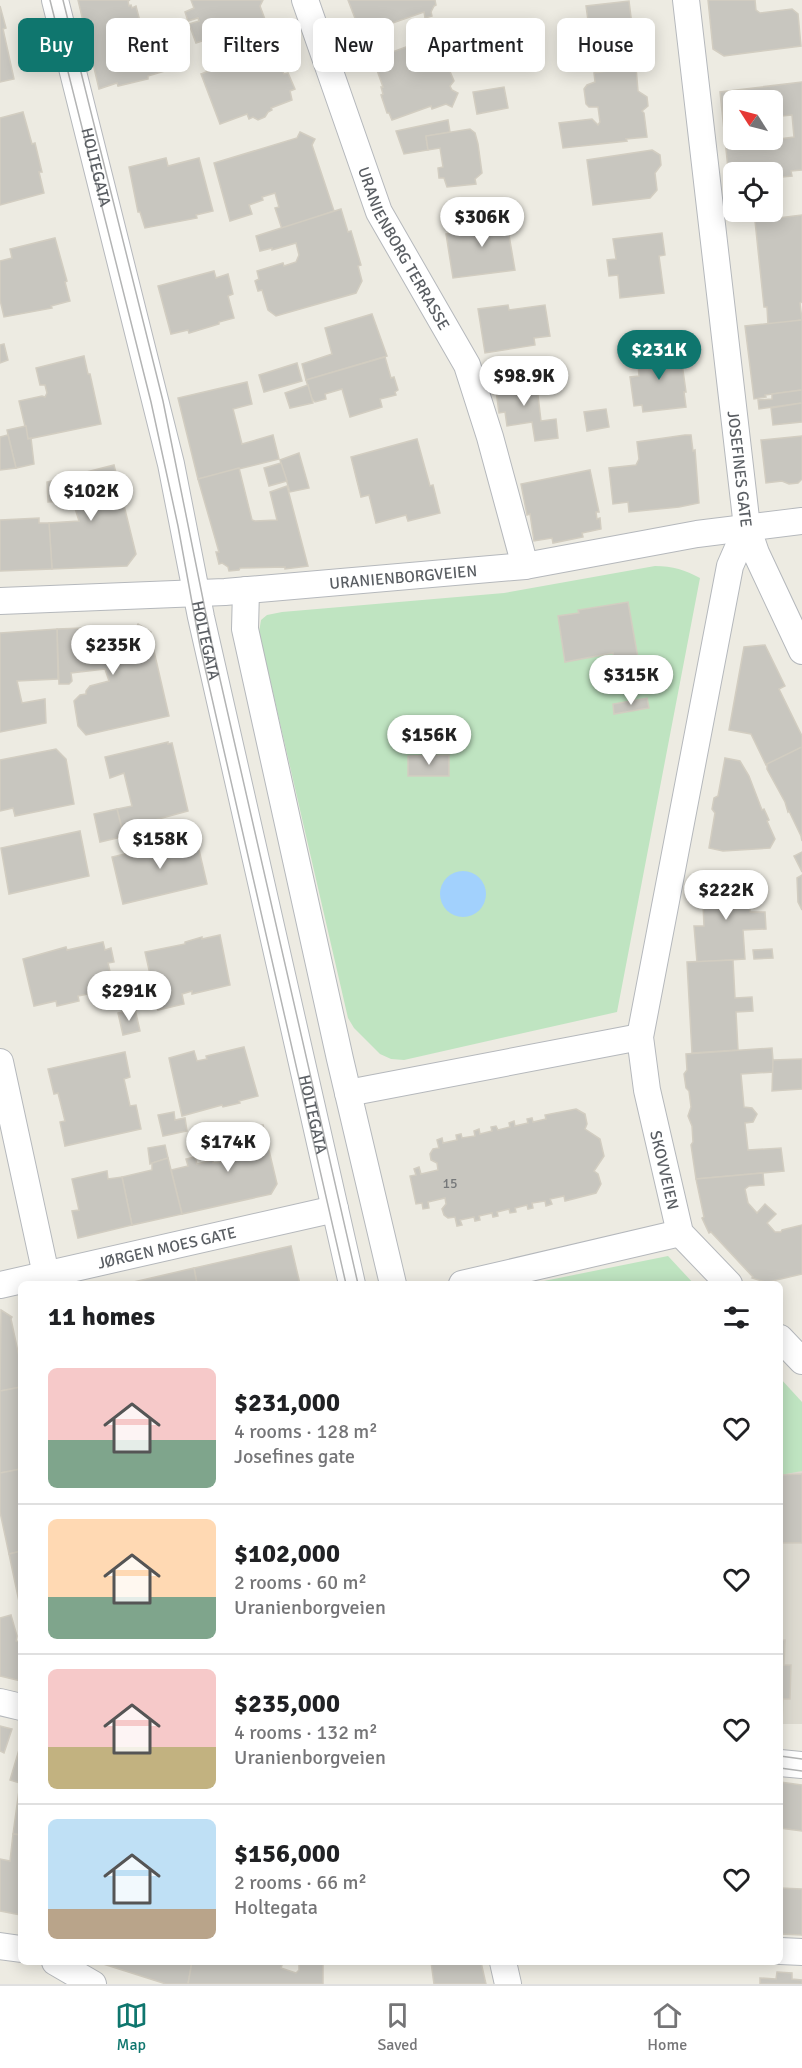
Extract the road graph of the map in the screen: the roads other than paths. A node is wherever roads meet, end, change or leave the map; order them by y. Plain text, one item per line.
1 (55, 0) edge
2 (305, 0) edge
3 (686, 0) edge
4 (802, 521) edge
5 (747, 527) junction
6 (525, 566) junction
7 (246, 590) junction
8 (196, 593) junction
9 (0, 601) edge
10 (802, 651) edge
11 (640, 1037) junction
12 (0, 1062) edge
13 (348, 1093) junction
14 (335, 1209) junction
15 (680, 1233) junction
16 (46, 1279) edge
17 (31, 1281) edge
18 (351, 1281) edge
19 (392, 1281) edge
20 (475, 1281) edge
21 (726, 1281) edge
22 (18, 1283) edge
23 (0, 1285) edge
24 (783, 1341) edge
25 (802, 1361) edge
26 (0, 1702) edge
27 (18, 1706) edge
28 (783, 1763) edge
29 (802, 1765) edge
30 (0, 1946) edge
31 (18, 1949) edge
32 (783, 1951) edge
33 (802, 1952) edge
34 (504, 1965) edge
35 (64, 1969) edge
36 (93, 1984) edge
37 (508, 1984) edge

1 - 8 street, HOLTEGATA
2 - 6 street, URANIENBORG TERRASSE
3 - 5 street, JOSEFINES GATE
4 - 5 street, URANIENBORGVEIEN
5 - 6 street, URANIENBORGVEIEN
5 - 10 street
5 - 11 street, JOSEFINES GATE
6 - 7 street, URANIENBORGVEIEN
7 - 8 street, URANIENBORGVEIEN
7 - 13 street
8 - 9 street, URANIENBORGVEIEN
8 - 14 street, HOLTEGATA
11 - 13 street
11 - 15 street, SKOVVEIEN
12 - 16 street
13 - 19 street
14 - 16 street, JØRGEN MOES GATE
14 - 18 street, HOLTEGATA
15 - 20 street
15 - 21 street, SKOVVEIEN
16 - 17 street, JØRGEN MOES GATE
22 - 23 street, JØRGEN MOES GATE
24 - 25 street
26 - 27 street
28 - 29 street
30 - 31 street
32 - 33 street
34 - 37 street
35 - 36 street

